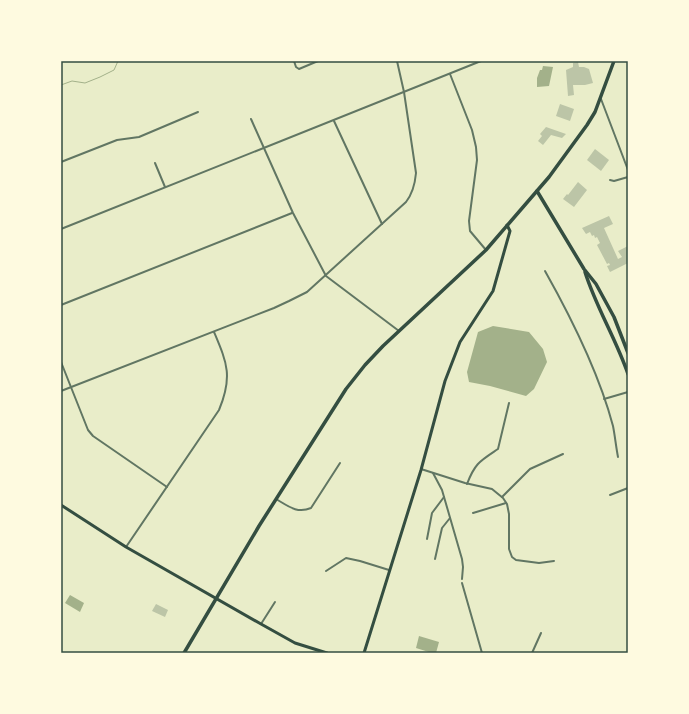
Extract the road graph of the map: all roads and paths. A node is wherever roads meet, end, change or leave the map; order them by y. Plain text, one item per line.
1 (294, 61) edge
2 (318, 61) edge
3 (397, 61) edge
4 (481, 61) edge
5 (614, 61) edge
6 (450, 74) junction
7 (404, 92) junction
8 (601, 99) junction
9 (198, 112) dead end
10 (251, 119) dead end
11 (334, 121) junction
12 (263, 147) junction
13 (61, 162) edge
14 (155, 163) dead end
15 (628, 170) edge
16 (628, 178) edge
17 (610, 180) dead end
18 (165, 187) junction
19 (537, 192) junction
20 (293, 213) junction
21 (382, 224) junction
22 (508, 225) junction
23 (61, 229) edge
24 (486, 250) junction
25 (584, 269) junction
26 (545, 271) dead end
27 (326, 276) junction
28 (61, 305) edge
29 (399, 331) junction
30 (214, 332) junction
31 (628, 353) edge
32 (61, 362) edge
33 (628, 374) edge
34 (71, 387) junction
35 (61, 391) edge
36 (628, 392) edge
37 (604, 400) junction
38 (510, 403) dead end
39 (563, 454) dead end
40 (618, 457) dead end
41 (340, 463) dead end
42 (421, 468) junction
43 (433, 473) junction
44 (467, 484) junction
45 (167, 487) junction
46 (628, 488) edge
47 (610, 495) dead end
48 (444, 497) junction
49 (502, 497) junction
50 (276, 499) junction
51 (506, 503) junction
52 (61, 505) edge
53 (473, 513) dead end
54 (450, 518) junction
55 (426, 539) dead end
56 (126, 547) junction
57 (435, 559) dead end
58 (554, 560) dead end
59 (389, 570) junction
60 (326, 571) dead end
61 (462, 579) dead end
62 (462, 584) dead end
63 (215, 598) junction
64 (275, 602) dead end
65 (261, 624) junction
66 (541, 633) dead end
67 (184, 653) edge
68 (327, 653) edge
69 (364, 653) edge
70 (482, 653) edge
71 (532, 653) edge

1 - 2 street
3 - 7 street
4 - 6 street
5 - 8 main road
6 - 7 street
6 - 24 street
7 - 11 street
7 - 21 street
8 - 15 street
8 - 19 main road
9 - 13 street
10 - 12 street
11 - 12 street
11 - 21 street
12 - 18 street
12 - 20 street
14 - 18 street
16 - 17 street
18 - 23 street
19 - 22 main road
19 - 25 main road
20 - 27 street
20 - 28 street
21 - 27 street
22 - 24 main road
22 - 42 main road
24 - 29 main road
25 - 31 main road
25 - 33 main road
26 - 37 street
27 - 29 street
27 - 30 street
29 - 50 main road
30 - 34 street
30 - 45 street
32 - 34 street
34 - 35 street
34 - 45 street
36 - 37 street
37 - 40 street
38 - 44 street
39 - 49 street
41 - 50 street
42 - 43 street
42 - 59 main road
43 - 44 street
43 - 48 street
44 - 49 street
45 - 56 street
46 - 47 street
48 - 54 street
48 - 55 street
49 - 51 street
50 - 63 main road
51 - 53 street
51 - 58 street
52 - 56 main road
54 - 57 street
54 - 61 street
56 - 63 main road
59 - 60 street
59 - 69 main road
62 - 70 street
63 - 65 main road
63 - 67 main road
64 - 65 street
65 - 68 main road
66 - 71 street

